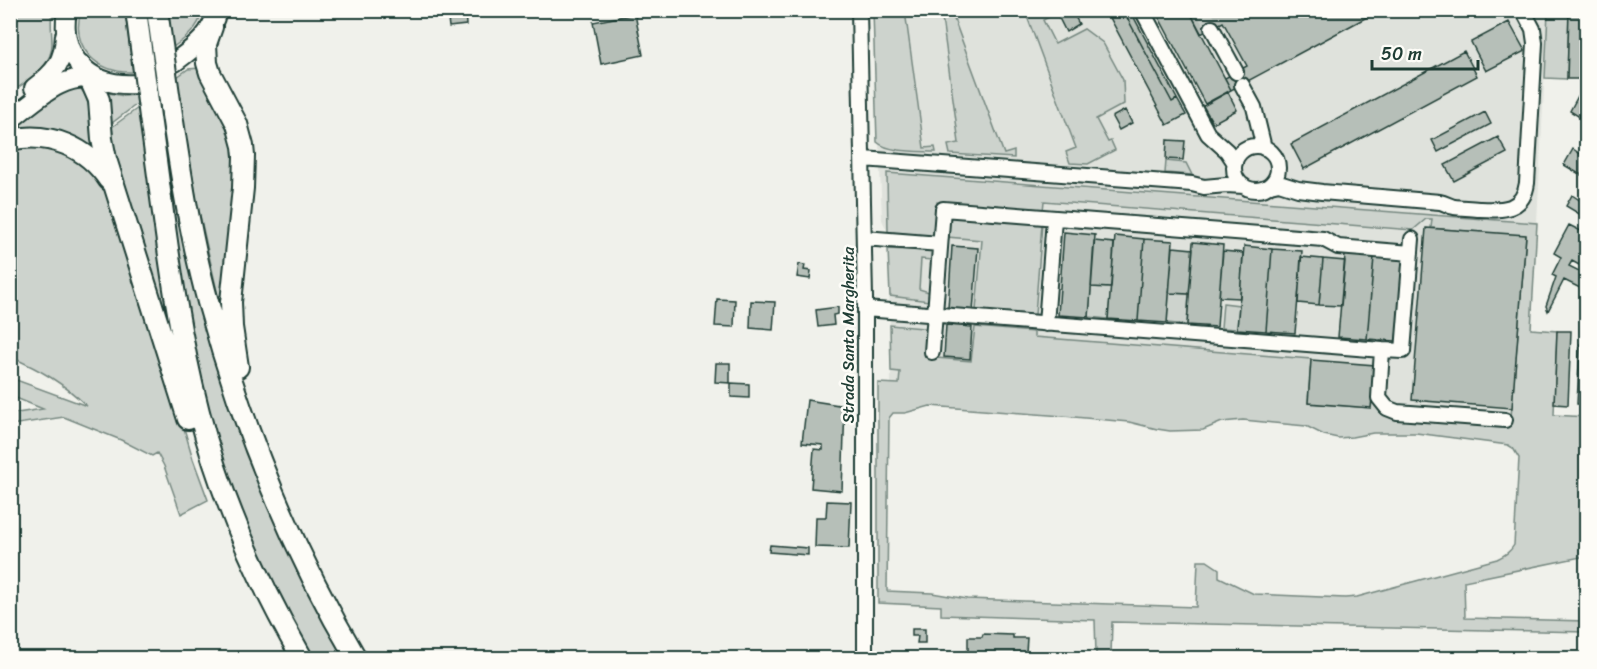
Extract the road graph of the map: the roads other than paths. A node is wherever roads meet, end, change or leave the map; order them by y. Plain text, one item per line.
1 (67, 10) edge
2 (136, 10) edge
3 (157, 10) edge
4 (859, 10) edge
5 (1142, 10) edge
6 (1528, 13) edge
7 (215, 19) edge
8 (1212, 28) tunnel mouth
9 (65, 30) junction
10 (175, 62) dead end
11 (91, 75) junction
12 (135, 84) dead end
13 (10, 106) edge
14 (10, 120) edge
15 (1256, 120) junction
16 (10, 140) edge
17 (1248, 147) junction
18 (1264, 148) junction
19 (862, 159) junction
20 (1234, 164) junction
21 (1192, 184) junction
22 (1270, 185) junction
23 (1244, 186) junction
24 (117, 197) junction
25 (1054, 219) junction
26 (864, 238) junction
27 (940, 244) junction
28 (864, 309) junction
29 (934, 315) junction
30 (1047, 324) junction
31 (1382, 350) junction
32 (932, 352) dead end
33 (1505, 420) dead end
34 (283, 516) junction
35 (267, 594) junction
36 (302, 658) edge
37 (356, 658) edge
38 (865, 658) edge

1 - 9 main road
2 - 35 highway, bridge
3 - 34 highway, bridge
4 - 19 street, Strada Santa Margherita
5 - 20 street
6 - 22 street
7 - 10 main road
7 - 34 highway
8 - 15 street
9 - 11 main road
9 - 13 main road
11 - 12 main road
11 - 14 main road
11 - 24 highway
15 - 17 street
15 - 18 street
16 - 24 highway
17 - 18 street
17 - 20 street
18 - 22 street
19 - 21 street
19 - 26 street, Strada Santa Margherita
20 - 21 street
20 - 23 street
21 - 23 street
22 - 23 street
24 - 35 highway
25 - 27 street
25 - 30 street
25 - 31 street
26 - 27 street
26 - 28 street, Strada Santa Margherita
27 - 29 street
28 - 29 street
28 - 38 street, Strada Santa Margherita
29 - 30 street
29 - 32 street
30 - 31 street
31 - 33 street
34 - 37 highway
35 - 36 highway

